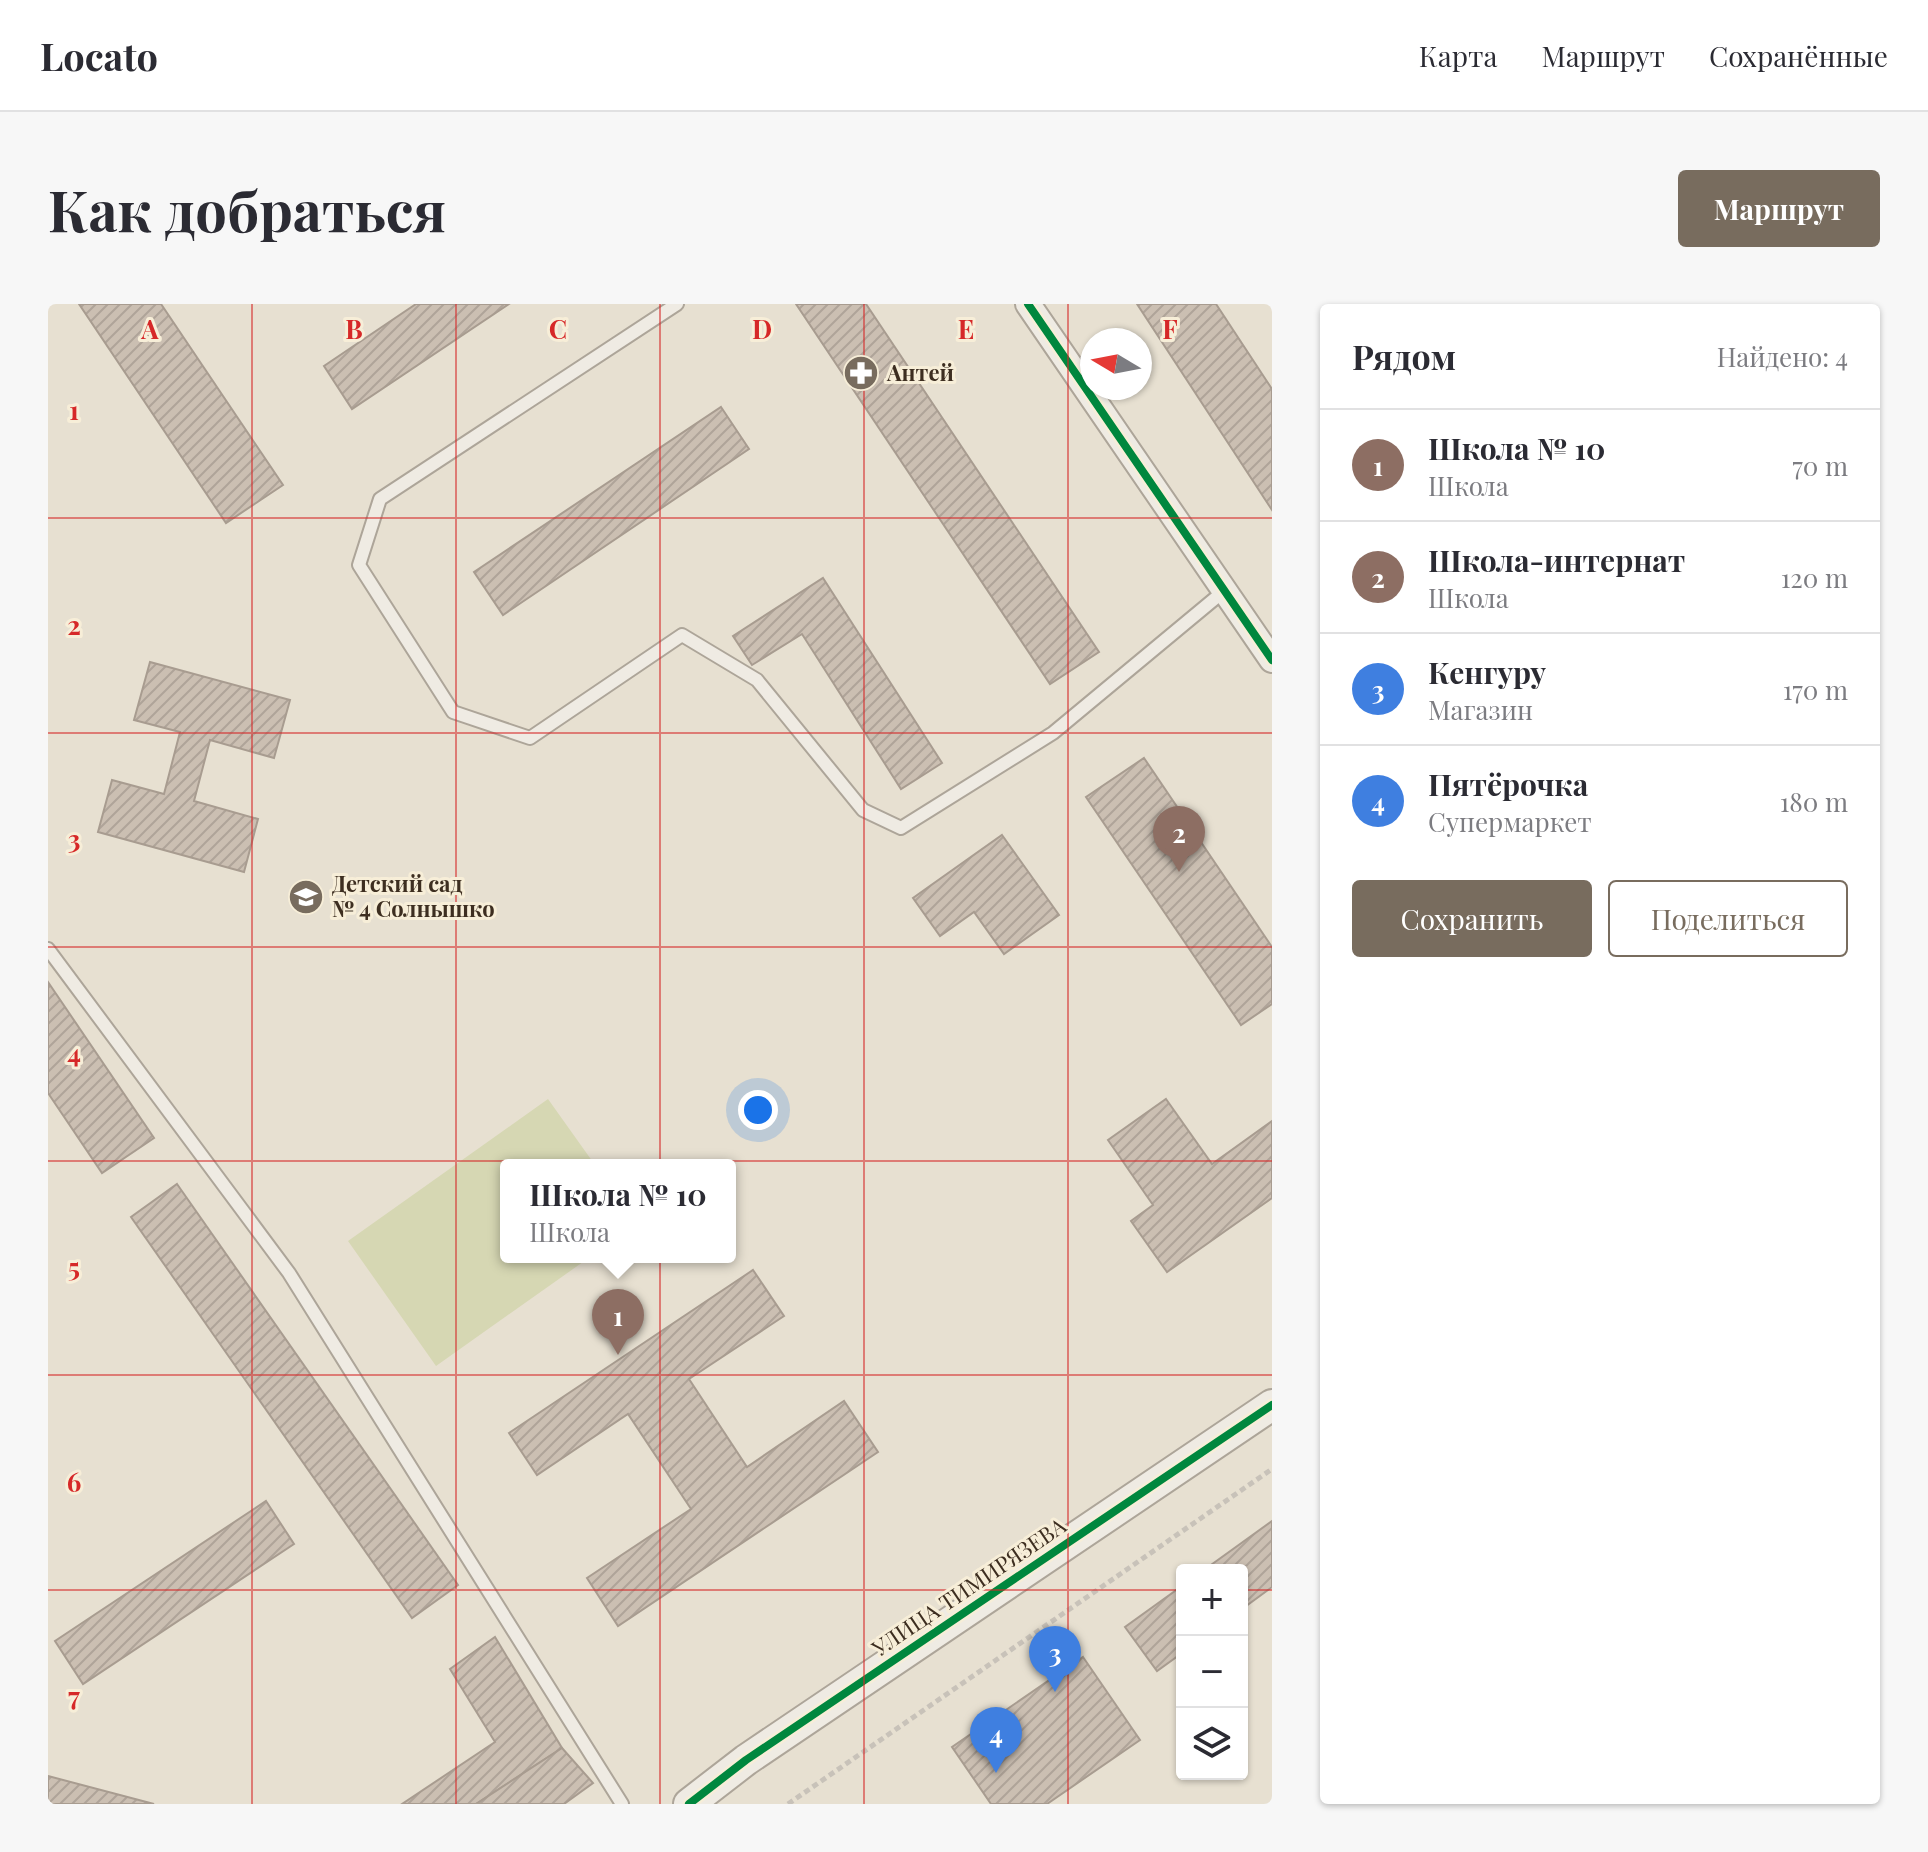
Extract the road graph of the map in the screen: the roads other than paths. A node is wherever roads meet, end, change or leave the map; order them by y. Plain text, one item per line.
1 (677, 304) edge
2 (1028, 304) edge
3 (1224, 591) junction
4 (1272, 660) edge
5 (48, 949) edge
6 (1272, 1405) edge
7 (622, 1804) edge
8 (689, 1804) edge

1 - 3 lane
2 - 3 street
3 - 4 street
5 - 7 lane
6 - 8 street, УЛИЦА ТИМИРЯЗЕВА

